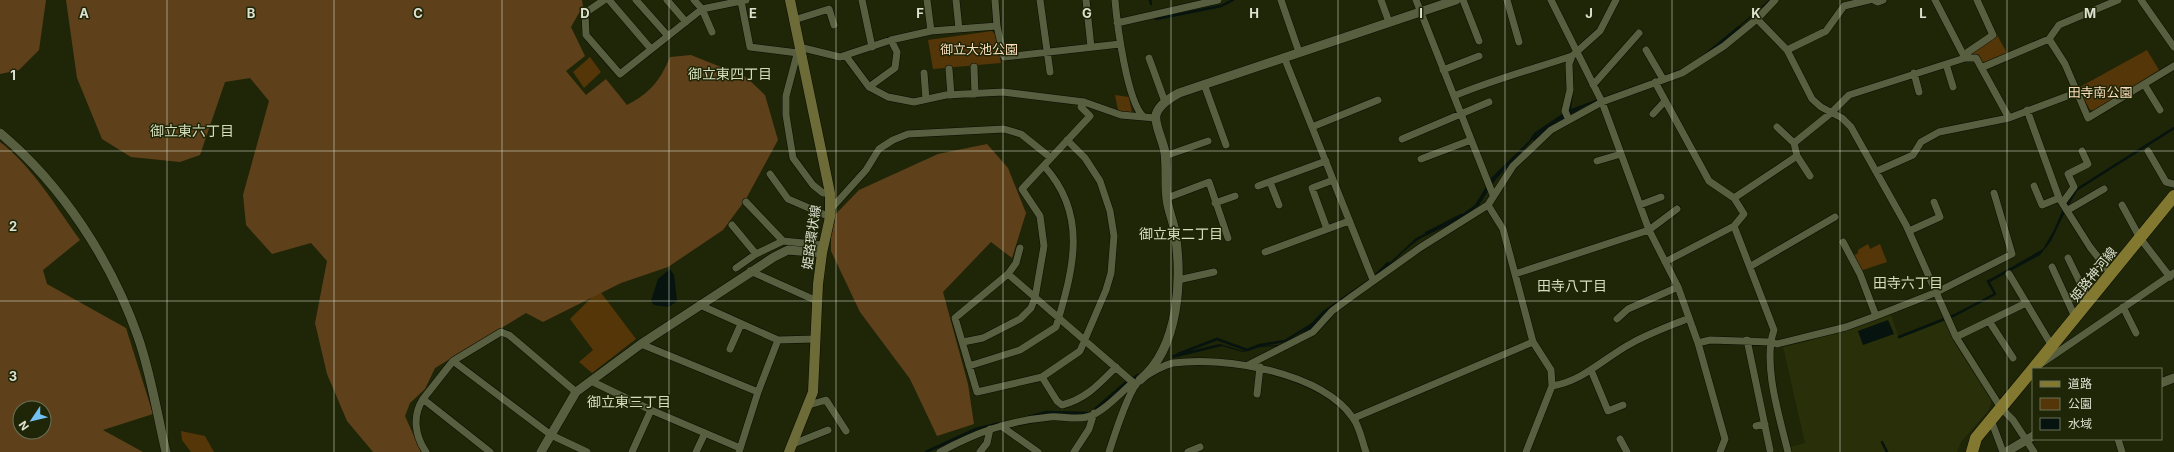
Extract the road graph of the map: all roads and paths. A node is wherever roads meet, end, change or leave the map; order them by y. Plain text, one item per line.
1 (604, 0) edge
2 (609, 0) edge
3 (636, 0) edge
4 (667, 0) edge
5 (694, 0) edge
6 (743, 0) edge
7 (790, 0) edge
8 (862, 0) edge
9 (928, 0) edge
10 (956, 0) edge
11 (995, 0) edge
12 (1040, 0) edge
13 (1086, 0) edge
14 (1115, 0) edge
15 (1218, 0) edge
16 (1281, 0) edge
17 (1381, 0) edge
18 (1416, 0) edge
19 (1456, 0) edge
20 (1463, 0) edge
21 (1507, 0) edge
22 (1551, 0) edge
23 (1616, 0) edge
24 (1775, 0) edge
25 (1869, 0) edge
26 (1874, 0) edge
27 (1883, 0) edge
28 (1935, 0) edge
29 (1976, 0) edge
30 (2118, 0) edge
31 (2141, 0) edge
32 (1860, 1) edge
33 (725, 2) edge
34 (1842, 3) edge
35 (702, 9) junction
36 (1420, 11) junction
37 (1757, 19) junction
38 (794, 20) junction
39 (686, 22) junction
40 (1117, 22) junction
41 (1389, 22) junction
42 (834, 25) dead end
43 (997, 26) junction
44 (959, 29) junction
45 (932, 31) junction
46 (712, 32) dead end
47 (1638, 33) dead end
48 (668, 36) junction
49 (1475, 37) dead end
50 (2049, 39) junction
51 (891, 40) junction
52 (1519, 42) dead end
53 (1120, 44) junction
54 (872, 47) junction
55 (1091, 47) junction
56 (2174, 47) edge
57 (651, 49) junction
58 (799, 50) junction
59 (1646, 50) dead end
60 (1787, 50) junction
61 (1048, 52) junction
62 (1298, 52) junction
63 (1574, 53) junction
64 (846, 56) junction
65 (1480, 56) dead end
66 (1284, 57) junction
67 (1149, 58) dead end
68 (1965, 58) junction
69 (1946, 64) junction
70 (2174, 66) edge
71 (974, 67) dead end
72 (1983, 67) junction
73 (949, 69) dead end
74 (1443, 70) junction
75 (1050, 72) dead end
76 (924, 73) dead end
77 (1914, 73) junction
78 (1662, 77) junction
79 (1654, 82) junction
80 (1204, 84) junction
81 (2144, 84) junction
82 (1593, 85) junction
83 (869, 87) junction
84 (1953, 87) dead end
85 (1919, 92) dead end
86 (2078, 92) junction
87 (976, 94) junction
88 (951, 95) junction
89 (1454, 96) junction
90 (926, 99) junction
91 (1378, 100) dead end
92 (1601, 100) junction
93 (1665, 101) junction
94 (1084, 102) junction
95 (1165, 102) junction
96 (1489, 102) dead end
97 (2027, 110) junction
98 (2160, 110) dead end
99 (1831, 112) junction
100 (1461, 114) junction
101 (1653, 114) dead end
102 (1143, 116) junction
103 (1155, 118) junction
104 (2009, 118) junction
105 (1569, 120) junction
106 (1777, 126) dead end
107 (1312, 127) junction
108 (0, 133) edge
109 (1402, 139) dead end
110 (1067, 140) junction
111 (1471, 140) junction
112 (1208, 141) dead end
113 (1794, 143) junction
114 (1226, 145) dead end
115 (2082, 151) dead end
116 (2148, 151) dead end
117 (1621, 154) junction
118 (1166, 156) junction
119 (1797, 156) junction
120 (1051, 158) junction
121 (1421, 159) dead end
122 (1326, 161) junction
123 (1597, 162) dead end
124 (1044, 166) junction
125 (1877, 171) junction
126 (770, 174) dead end
127 (1810, 176) dead end
128 (1333, 180) junction
129 (1270, 182) junction
130 (2174, 184) edge
131 (1258, 186) dead end
132 (2034, 186) dead end
133 (2104, 189) dead end
134 (830, 193) junction
135 (1994, 194) dead end
136 (1493, 195) junction
137 (1235, 196) dead end
138 (2174, 196) edge
139 (1661, 197) dead end
140 (1167, 198) junction
141 (1734, 198) junction
142 (2061, 200) junction
143 (746, 202) dead end
144 (1934, 202) dead end
145 (1216, 203) junction
146 (1279, 205) dead end
147 (1488, 205) junction
148 (1640, 205) junction
149 (2122, 205) dead end
150 (1677, 209) dead end
151 (2068, 210) junction
152 (830, 214) junction
153 (1835, 217) dead end
154 (1349, 221) junction
155 (732, 225) dead end
156 (1734, 226) junction
157 (1327, 229) junction
158 (1649, 230) junction
159 (1909, 231) junction
160 (1228, 238) dead end
161 (2140, 238) junction
162 (783, 241) junction
163 (1843, 242) dead end
164 (1020, 248) dead end
165 (822, 249) junction
166 (1265, 252) dead end
167 (756, 254) junction
168 (2068, 258) dead end
169 (1665, 262) junction
170 (1751, 266) junction
171 (2052, 267) dead end
172 (736, 268) dead end
173 (750, 271) junction
174 (1214, 272) dead end
175 (1008, 274) junction
176 (1515, 274) junction
177 (2009, 274) dead end
178 (2111, 274) junction
179 (2172, 274) edge
180 (1372, 278) junction
181 (1178, 280) junction
182 (1678, 287) junction
183 (1937, 292) junction
184 (1035, 298) junction
185 (817, 301) junction
186 (2089, 301) junction
187 (1624, 302) dead end
188 (2026, 303) junction
189 (700, 305) junction
190 (2123, 308) junction
191 (1628, 309) junction
192 (1876, 316) junction
193 (2075, 317) junction
194 (1059, 318) junction
195 (1688, 318) junction
196 (1617, 319) dead end
197 (1989, 321) junction
198 (741, 324) junction
199 (2136, 333) dead end
200 (1956, 337) junction
201 (815, 339) junction
202 (778, 340) junction
203 (1747, 340) junction
204 (963, 342) junction
205 (1086, 342) junction
206 (1533, 342) junction
207 (1770, 342) junction
208 (641, 344) junction
209 (1698, 344) junction
210 (2052, 346) junction
211 (730, 349) dead end
212 (2013, 358) dead end
213 (453, 361) junction
214 (1248, 365) junction
215 (969, 366) junction
216 (1116, 367) junction
217 (1260, 367) junction
218 (2036, 367) edge
219 (1591, 370) junction
220 (2032, 372) edge
221 (1042, 376) junction
222 (2174, 378) edge
223 (591, 381) junction
224 (1134, 381) junction
225 (1755, 381) junction
226 (2162, 382) edge
227 (1747, 383) dead end
228 (1552, 386) junction
229 (576, 392) junction
230 (758, 392) junction
231 (1257, 394) dead end
232 (423, 399) junction
233 (809, 405) junction
234 (1623, 405) dead end
235 (2001, 408) junction
236 (651, 410) junction
237 (1094, 413) junction
238 (1354, 418) junction
239 (1991, 420) junction
240 (1765, 424) junction
241 (1001, 426) junction
242 (1756, 426) dead end
243 (990, 429) junction
244 (828, 430) dead end
245 (846, 430) dead end
246 (704, 433) junction
247 (551, 435) junction
248 (2030, 438) edge
249 (1620, 439) dead end
250 (2118, 440) edge
251 (1200, 446) dead end
252 (791, 448) edge
253 (739, 450) edge
254 (1770, 450) dead end
255 (166, 452) edge
256 (426, 452) edge
257 (490, 452) edge
258 (541, 452) edge
259 (587, 452) edge
260 (632, 452) edge
261 (696, 452) edge
262 (940, 452) edge
263 (980, 452) edge
264 (1038, 452) edge
265 (1074, 452) edge
266 (1109, 452) edge
267 (1188, 452) edge
268 (1366, 452) edge
269 (1526, 452) edge
270 (1627, 452) edge
271 (1720, 452) edge
272 (1788, 452) edge
273 (1972, 452) edge
274 (2005, 452) edge
275 (2034, 452) edge
276 (2122, 452) edge

1 - 57 street
2 - 57 street
3 - 48 street
4 - 39 street
5 - 35 street
6 - 33 street
6 - 58 street
7 - 38 main road, 姫路環状線
8 - 54 street
9 - 45 street
10 - 44 street
11 - 43 street
12 - 61 street
13 - 55 street
14 - 40 street
15 - 40 street
16 - 62 street
17 - 41 street
18 - 36 street
19 - 36 street
20 - 49 street
21 - 52 street
22 - 63 street
23 - 63 street
24 - 37 street
25 - 32 street
26 - 27 street
28 - 68 street
29 - 68 street
30 - 50 street
31 - 56 street
32 - 34 street
33 - 35 street
34 - 60 street
35 - 39 street
35 - 46 street
36 - 41 street
36 - 74 street
37 - 60 street
37 - 78 street
38 - 42 street
38 - 58 main road, 姫路環状線
39 - 48 street
40 - 53 street
41 - 62 street
43 - 44 street
43 - 61 street
44 - 45 street
45 - 51 street
47 - 82 street
48 - 57 street
50 - 72 street
50 - 86 street
51 - 54 street
51 - 83 street
53 - 55 street
53 - 102 street
54 - 64 street
55 - 61 street
58 - 64 street
58 - 134 main road, 姫路環状線
58 - 134 street
59 - 78 street
60 - 99 street
61 - 75 street
62 - 66 street
63 - 82 street
63 - 89 street
63 - 105 street
64 - 83 street
65 - 74 street
66 - 80 street
66 - 107 street
67 - 95 street
68 - 69 street
68 - 72 street
69 - 77 street
69 - 84 street
70 - 81 street
71 - 87 street
72 - 104 street
73 - 88 street
74 - 89 street
76 - 90 street
77 - 85 street
77 - 99 street
78 - 79 street
79 - 92 street
79 - 93 street
80 - 95 street
80 - 114 street
81 - 86 street
81 - 98 street
82 - 92 street
83 - 90 street
86 - 97 street
87 - 88 street
87 - 94 street
88 - 90 street
89 - 100 street
91 - 107 street
92 - 105 street
92 - 117 street
93 - 101 street
93 - 141 street
94 - 102 street
94 - 110 street
95 - 103 street
96 - 100 street
97 - 104 street
97 - 142 street
99 - 113 street
99 - 125 street
100 - 109 street
100 - 111 street
102 - 103 street
103 - 118 street
104 - 125 street
105 - 136 street
106 - 113 street
107 - 122 street
108 - 255 street
110 - 120 street
110 - 205 street
111 - 121 street
111 - 136 street
112 - 118 street
113 - 119 street
115 - 142 street
116 - 130 street
117 - 123 street
117 - 148 street
118 - 140 street
119 - 127 street
119 - 141 street
120 - 124 street
120 - 152 street
122 - 128 street
122 - 129 street
124 - 184 street
124 - 194 street
125 - 159 street
126 - 152 street
128 - 154 street
128 - 157 street
129 - 131 street
129 - 146 street
132 - 142 street
133 - 151 street
134 - 152 main road, 姫路環状線
135 - 183 street
136 - 147 street
137 - 145 street
138 - 161 main road, 姫路神河線
139 - 148 street
140 - 145 street
140 - 181 street
141 - 156 street
142 - 151 street
143 - 162 street
144 - 159 street
145 - 160 street
147 - 176 street
147 - 180 street
148 - 158 street
149 - 161 street
150 - 158 street
151 - 178 street
152 - 165 main road, 姫路環状線
153 - 170 street
154 - 157 street
154 - 180 street
155 - 167 street
156 - 169 street
156 - 170 street
157 - 166 street
158 - 169 street
158 - 176 street
159 - 183 street
161 - 178 main road, 姫路神河線
161 - 179 street
162 - 165 street
162 - 167 street
163 - 192 street
164 - 175 street
165 - 173 street
165 - 185 main road, 姫路環状線
167 - 172 street
168 - 186 street
169 - 182 street
170 - 207 street
171 - 193 street
173 - 185 street
173 - 189 street
174 - 181 street
175 - 184 street
175 - 204 street
176 - 206 street
177 - 188 street
178 - 186 main road, 姫路神河線
179 - 190 street
180 - 214 street
181 - 224 street
182 - 191 street
182 - 195 street
183 - 192 street
183 - 200 street
184 - 194 street
184 - 204 street
185 - 201 main road, 姫路環状線
186 - 193 main road, 姫路神河線
187 - 191 street
188 - 197 street
188 - 210 street
189 - 198 street
189 - 208 street
190 - 199 street
190 - 218 street
191 - 196 street
192 - 207 street
193 - 210 main road, 姫路神河線
194 - 205 street
194 - 215 street
195 - 209 street
195 - 219 street
197 - 200 street
197 - 212 street
198 - 202 street
198 - 211 street
200 - 235 street
201 - 202 street
201 - 233 main road, 姫路環状線
202 - 230 street
203 - 207 street
203 - 209 street
203 - 225 street
204 - 215 street
205 - 216 street
205 - 221 street
206 - 228 street
206 - 238 street
207 - 272 street
208 - 223 street
208 - 230 street
209 - 271 street
210 - 218 main road, 姫路神河線
213 - 229 street
213 - 232 street
213 - 247 street
214 - 217 street
214 - 224 street
215 - 221 street
216 - 221 street
216 - 224 street
217 - 231 street
217 - 238 street
219 - 228 street
219 - 234 street
220 - 235 main road, 姫路神河線
222 - 226 street
223 - 229 street
223 - 236 street
224 - 237 street
224 - 266 street
225 - 227 street
225 - 240 street
228 - 269 street
229 - 247 street
230 - 253 street
232 - 256 street
232 - 257 street
233 - 245 street
233 - 252 main road, 姫路環状線
235 - 239 main road, 姫路神河線
235 - 248 street
236 - 246 street
236 - 260 street
237 - 241 street
237 - 265 street
238 - 268 street
239 - 273 main road, 姫路神河線
239 - 274 street
240 - 242 street
240 - 254 street
241 - 243 street
241 - 264 street
243 - 262 street
243 - 263 street
244 - 252 street
246 - 253 street
246 - 261 street
247 - 258 street
247 - 259 street
248 - 274 street
248 - 275 street
249 - 270 street
250 - 276 street
251 - 267 street

